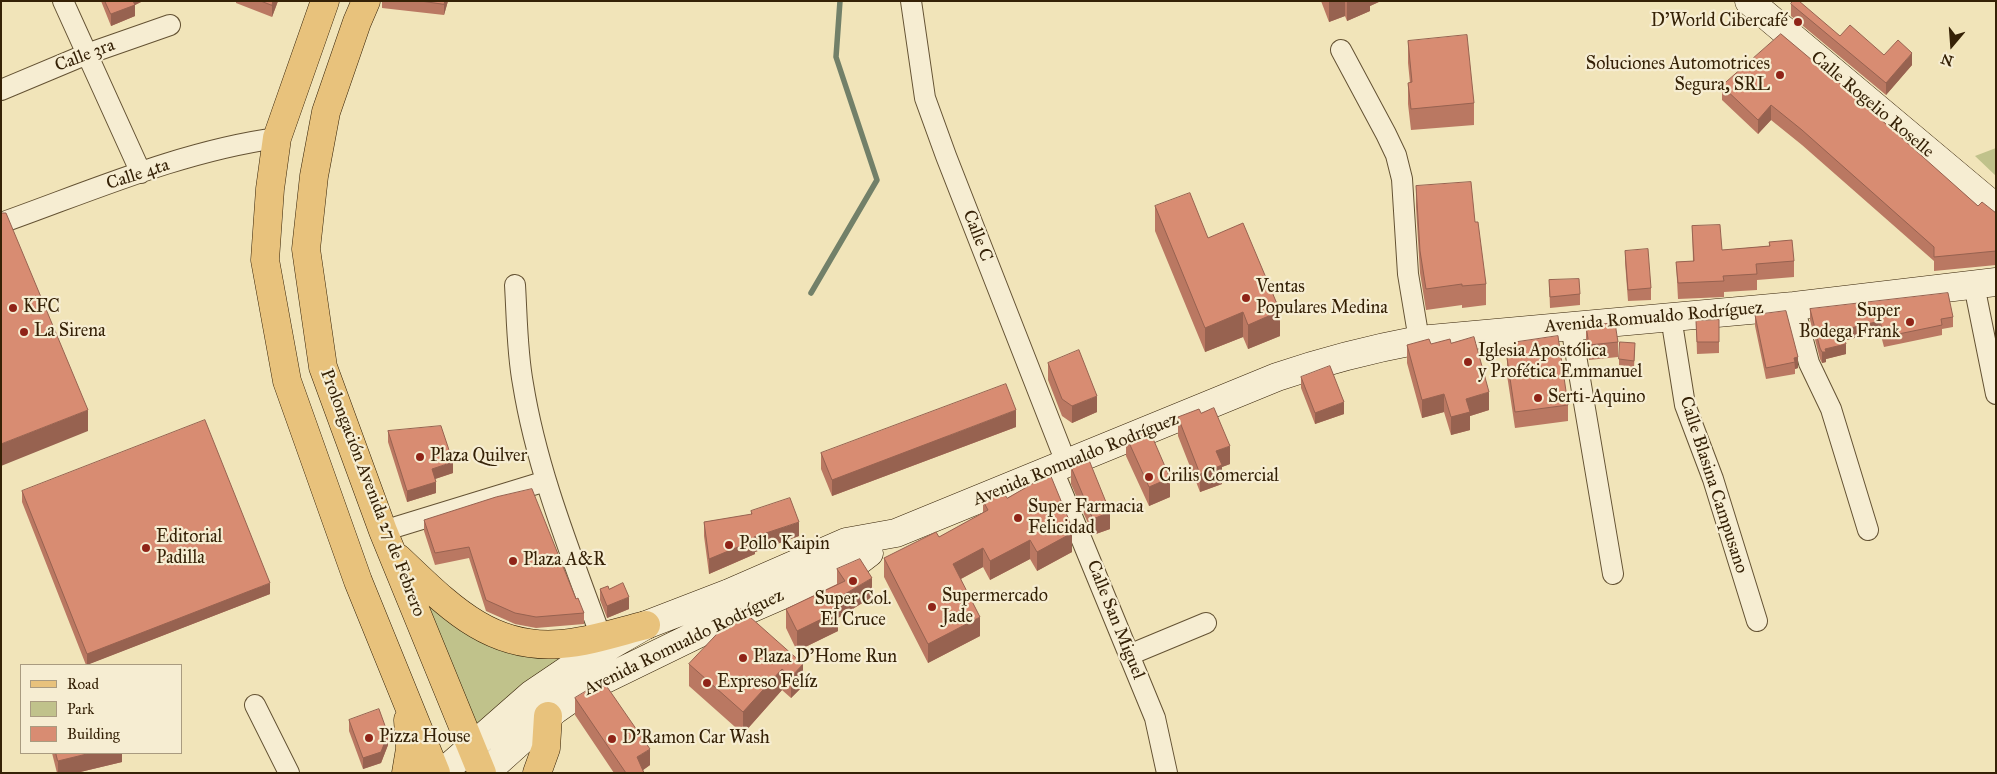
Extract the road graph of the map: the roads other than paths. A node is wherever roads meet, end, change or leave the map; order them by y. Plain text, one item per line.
1 (63, 1) edge
2 (325, 1) edge
3 (366, 1) edge
4 (911, 1) edge
5 (1758, 5) edge
6 (170, 25) dead end
7 (1341, 50) dead end
8 (87, 54) junction
9 (1, 90) edge
10 (277, 138) junction
11 (141, 173) junction
12 (1996, 208) edge
13 (1, 222) edge
14 (1985, 284) edge
15 (515, 286) dead end
16 (1794, 306) junction
17 (1671, 317) junction
18 (1571, 326) junction
19 (1419, 340) junction
20 (1996, 394) edge
21 (1060, 467) junction
22 (546, 481) junction
23 (1868, 530) dead end
24 (896, 533) junction
25 (387, 542) junction
26 (1613, 574) dead end
27 (1757, 621) dead end
28 (1206, 623) dead end
29 (646, 625) junction
30 (601, 637) junction
31 (1129, 655) junction
32 (404, 692) junction
33 (255, 705) dead end
34 (548, 716) junction
35 (471, 747) junction
36 (289, 773) edge
37 (406, 773) edge
38 (436, 773) edge
39 (442, 773) edge
40 (484, 773) edge
41 (537, 773) edge
42 (1167, 773) edge

1 - 8 street
2 - 10 main road
3 - 25 main road, Prolongación Avenida 27 de Febrero
4 - 21 street, Calle C
5 - 12 main road, Calle Rogelio Roselle
6 - 8 street, Calle 3ra
7 - 19 street
8 - 9 street, Calle 3ra
8 - 11 street
10 - 11 street, Calle 4ta
10 - 32 main road
11 - 13 street, Calle 4ta
14 - 16 main road, Avenida Romualdo Rodríguez
14 - 20 street
15 - 22 street
16 - 17 main road, Avenida Romualdo Rodríguez
16 - 23 street
17 - 18 main road, Avenida Romualdo Rodríguez
17 - 27 street, Calle Blasina Campusano
18 - 19 main road, Avenida Romualdo Rodríguez
18 - 26 street
19 - 21 main road, Avenida Romualdo Rodríguez
21 - 24 main road, Avenida Romualdo Rodríguez
21 - 31 street, Calle San Miguel
22 - 25 street
22 - 30 street
24 - 29 main road, Avenida Romualdo Rodríguez
24 - 34 main road, Avenida Romualdo Rodríguez
25 - 30 main road
25 - 35 main road, Prolongación Avenida 27 de Febrero
28 - 31 street
29 - 30 main road
29 - 35 main road, Avenida Romualdo Rodríguez
31 - 42 street, Calle San Miguel
32 - 37 main road
32 - 38 main road
33 - 36 street
34 - 40 main road, Avenida Romualdo Rodríguez
34 - 41 main road
35 - 39 main road, Avenida Romualdo Rodríguez
35 - 40 main road, Prolongación Avenida 27 de Febrero

